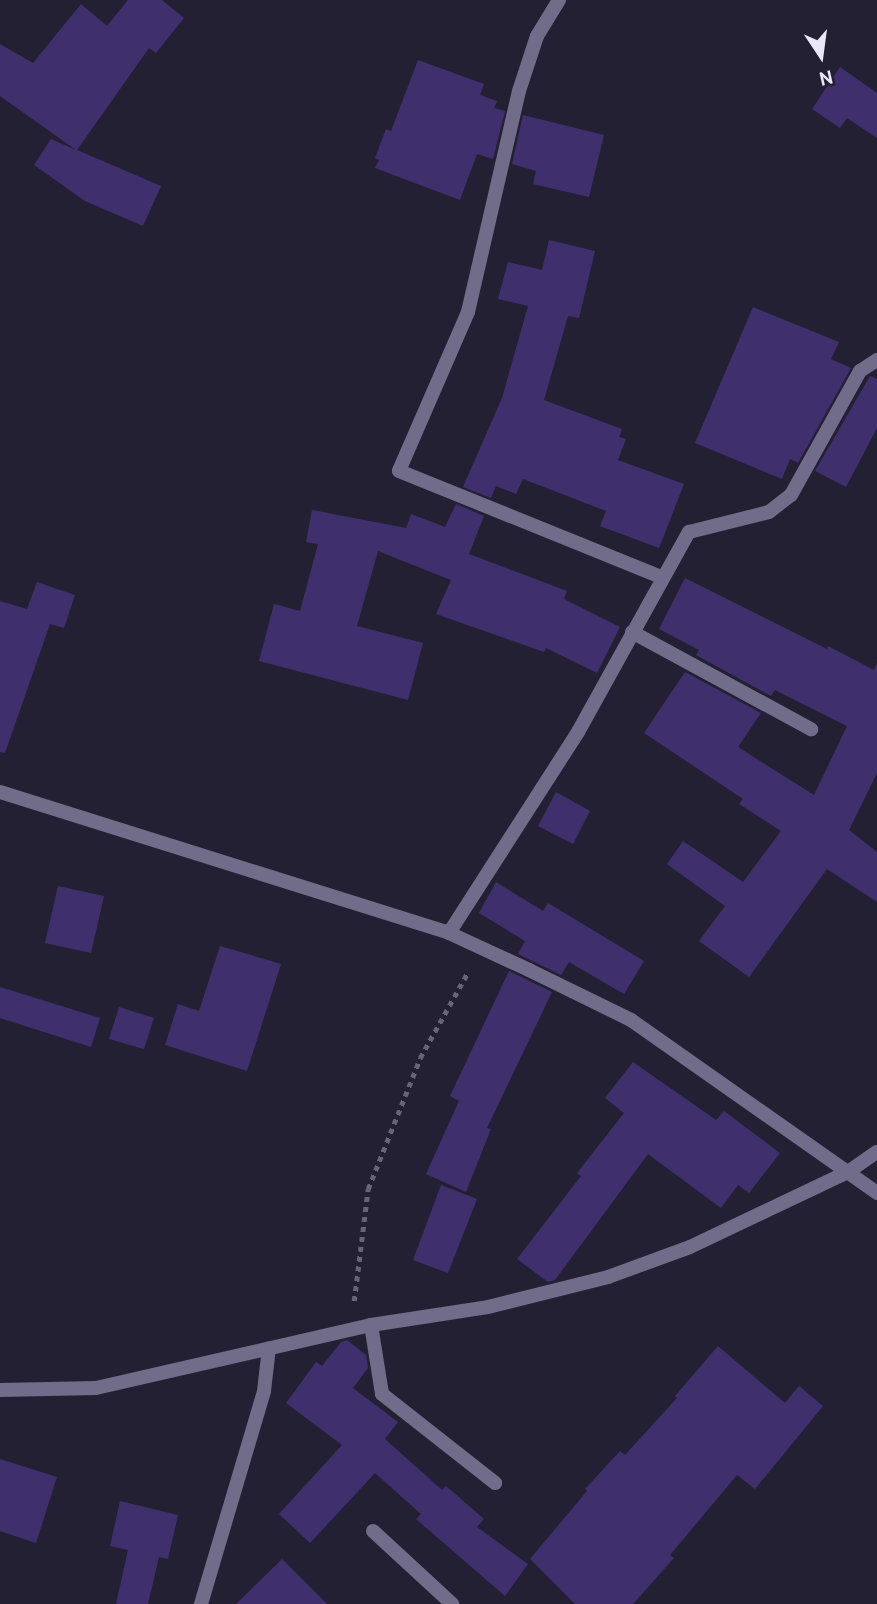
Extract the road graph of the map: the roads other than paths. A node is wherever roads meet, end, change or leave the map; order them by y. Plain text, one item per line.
1 (559, 0) edge
2 (877, 360) edge
3 (662, 577) junction
4 (632, 632) junction
5 (811, 729) dead end
6 (0, 792) edge
7 (449, 933) junction
8 (877, 1152) edge
9 (848, 1172) junction
10 (877, 1193) edge
11 (371, 1325) junction
12 (269, 1348) junction
13 (0, 1390) edge
14 (495, 1483) dead end
15 (373, 1531) dead end
16 (201, 1604) edge
17 (452, 1604) edge

1 - 3 street
2 - 3 street
3 - 4 street
4 - 5 street
4 - 7 street
6 - 7 street
7 - 9 street
8 - 9 street
9 - 10 street
9 - 11 street
11 - 12 street
11 - 14 street
12 - 13 street
12 - 16 street
15 - 17 street

